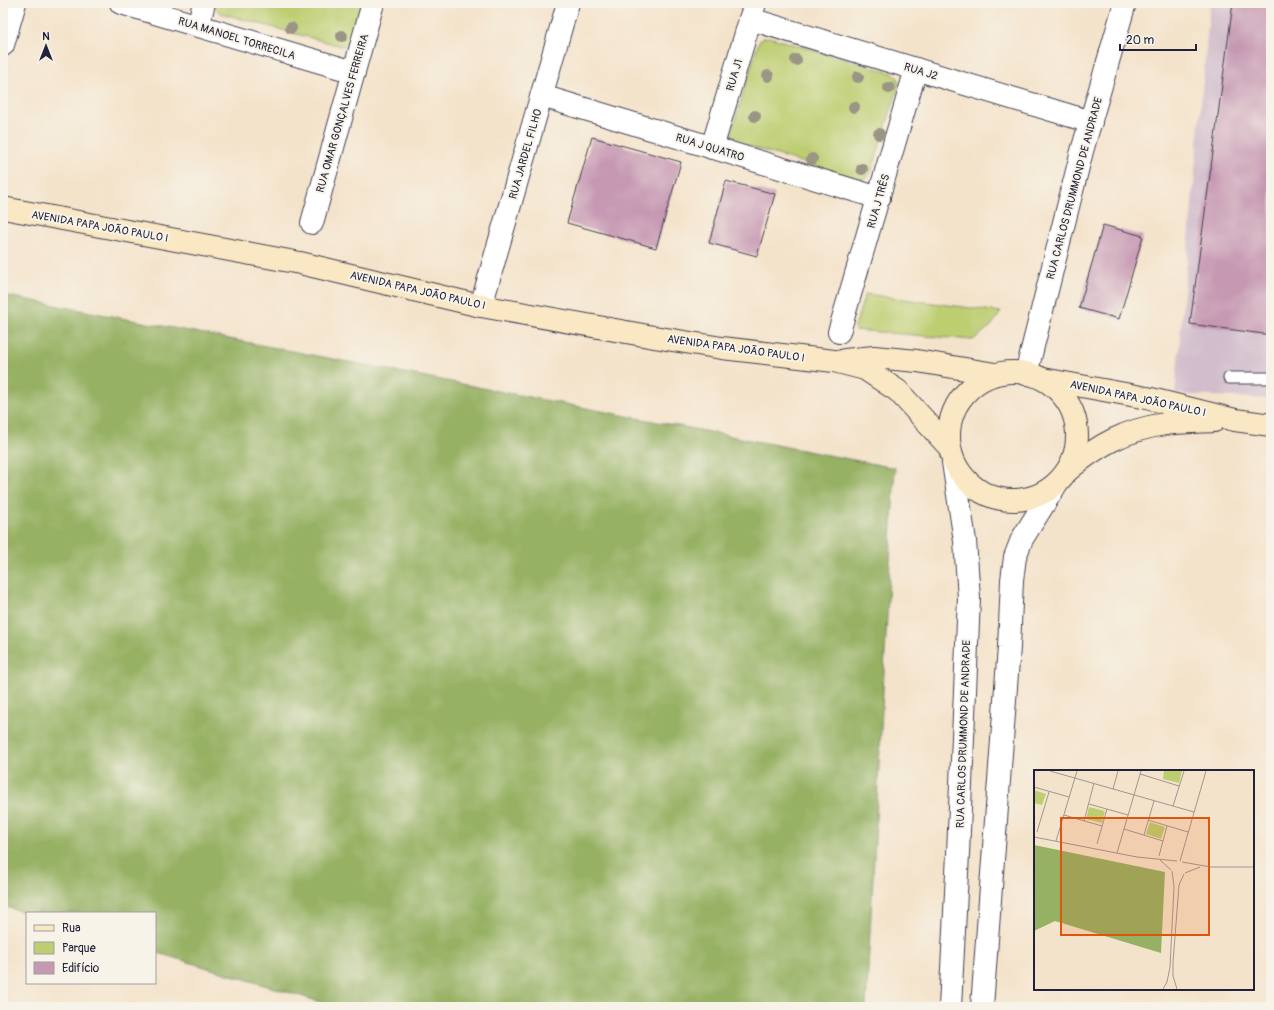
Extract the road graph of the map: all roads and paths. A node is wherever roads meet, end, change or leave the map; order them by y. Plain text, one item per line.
1 (15, 3) edge
2 (121, 3) edge
3 (204, 3) edge
4 (373, 3) edge
5 (568, 3) edge
6 (1125, 3) edge
7 (753, 11) edge
8 (198, 26) junction
9 (3, 45) edge
10 (916, 69) junction
11 (354, 72) junction
12 (542, 96) junction
13 (1091, 122) junction
14 (712, 148) junction
15 (879, 198) junction
16 (3, 208) edge
17 (312, 223) dead end
18 (481, 306) junction
19 (839, 332) dead end
20 (834, 361) junction
21 (995, 374) junction
22 (1033, 376) junction
23 (1229, 378) dead end
24 (1271, 378) edge
25 (1235, 420) junction
26 (1271, 425) edge
27 (951, 454) junction
28 (1062, 477) junction
29 (950, 1007) edge
30 (982, 1007) edge

1 - 9 street
2 - 8 street, RUA MANOEL TORRECILA
3 - 8 street
4 - 11 street, RUA OMAR GONÇALVES FERREIRA
5 - 12 street, RUA JARDEL FILHO
6 - 13 street, RUA CARLOS DRUMMOND DE ANDRADE
7 - 10 street, RUA J2
7 - 14 street, RUA J1
8 - 11 street, RUA MANOEL TORRECILA
10 - 13 street, RUA J2
10 - 15 street, RUA J TRÊS
11 - 17 street, RUA OMAR GONÇALVES FERREIRA
12 - 14 street, RUA J QUATRO
12 - 18 street, RUA JARDEL FILHO
13 - 22 street, RUA CARLOS DRUMMOND DE ANDRADE
14 - 15 street, RUA J QUATRO
15 - 19 street, RUA J TRÊS
16 - 18 main road, AVENIDA PAPA JOÃO PAULO I
18 - 20 main road, AVENIDA PAPA JOÃO PAULO I
20 - 21 main road, AVENIDA PAPA JOÃO PAULO I
20 - 27 main road, AVENIDA PAPA JOÃO PAULO I
21 - 22 main road
21 - 27 main road
22 - 25 main road, AVENIDA PAPA JOÃO PAULO I
22 - 28 main road
23 - 24 lane
25 - 26 main road, AVENIDA PAPA JOÃO PAULO I
25 - 28 main road, AVENIDA PAPA JOÃO PAULO I
27 - 28 main road
27 - 29 street, RUA CARLOS DRUMMOND DE ANDRADE
28 - 30 street

